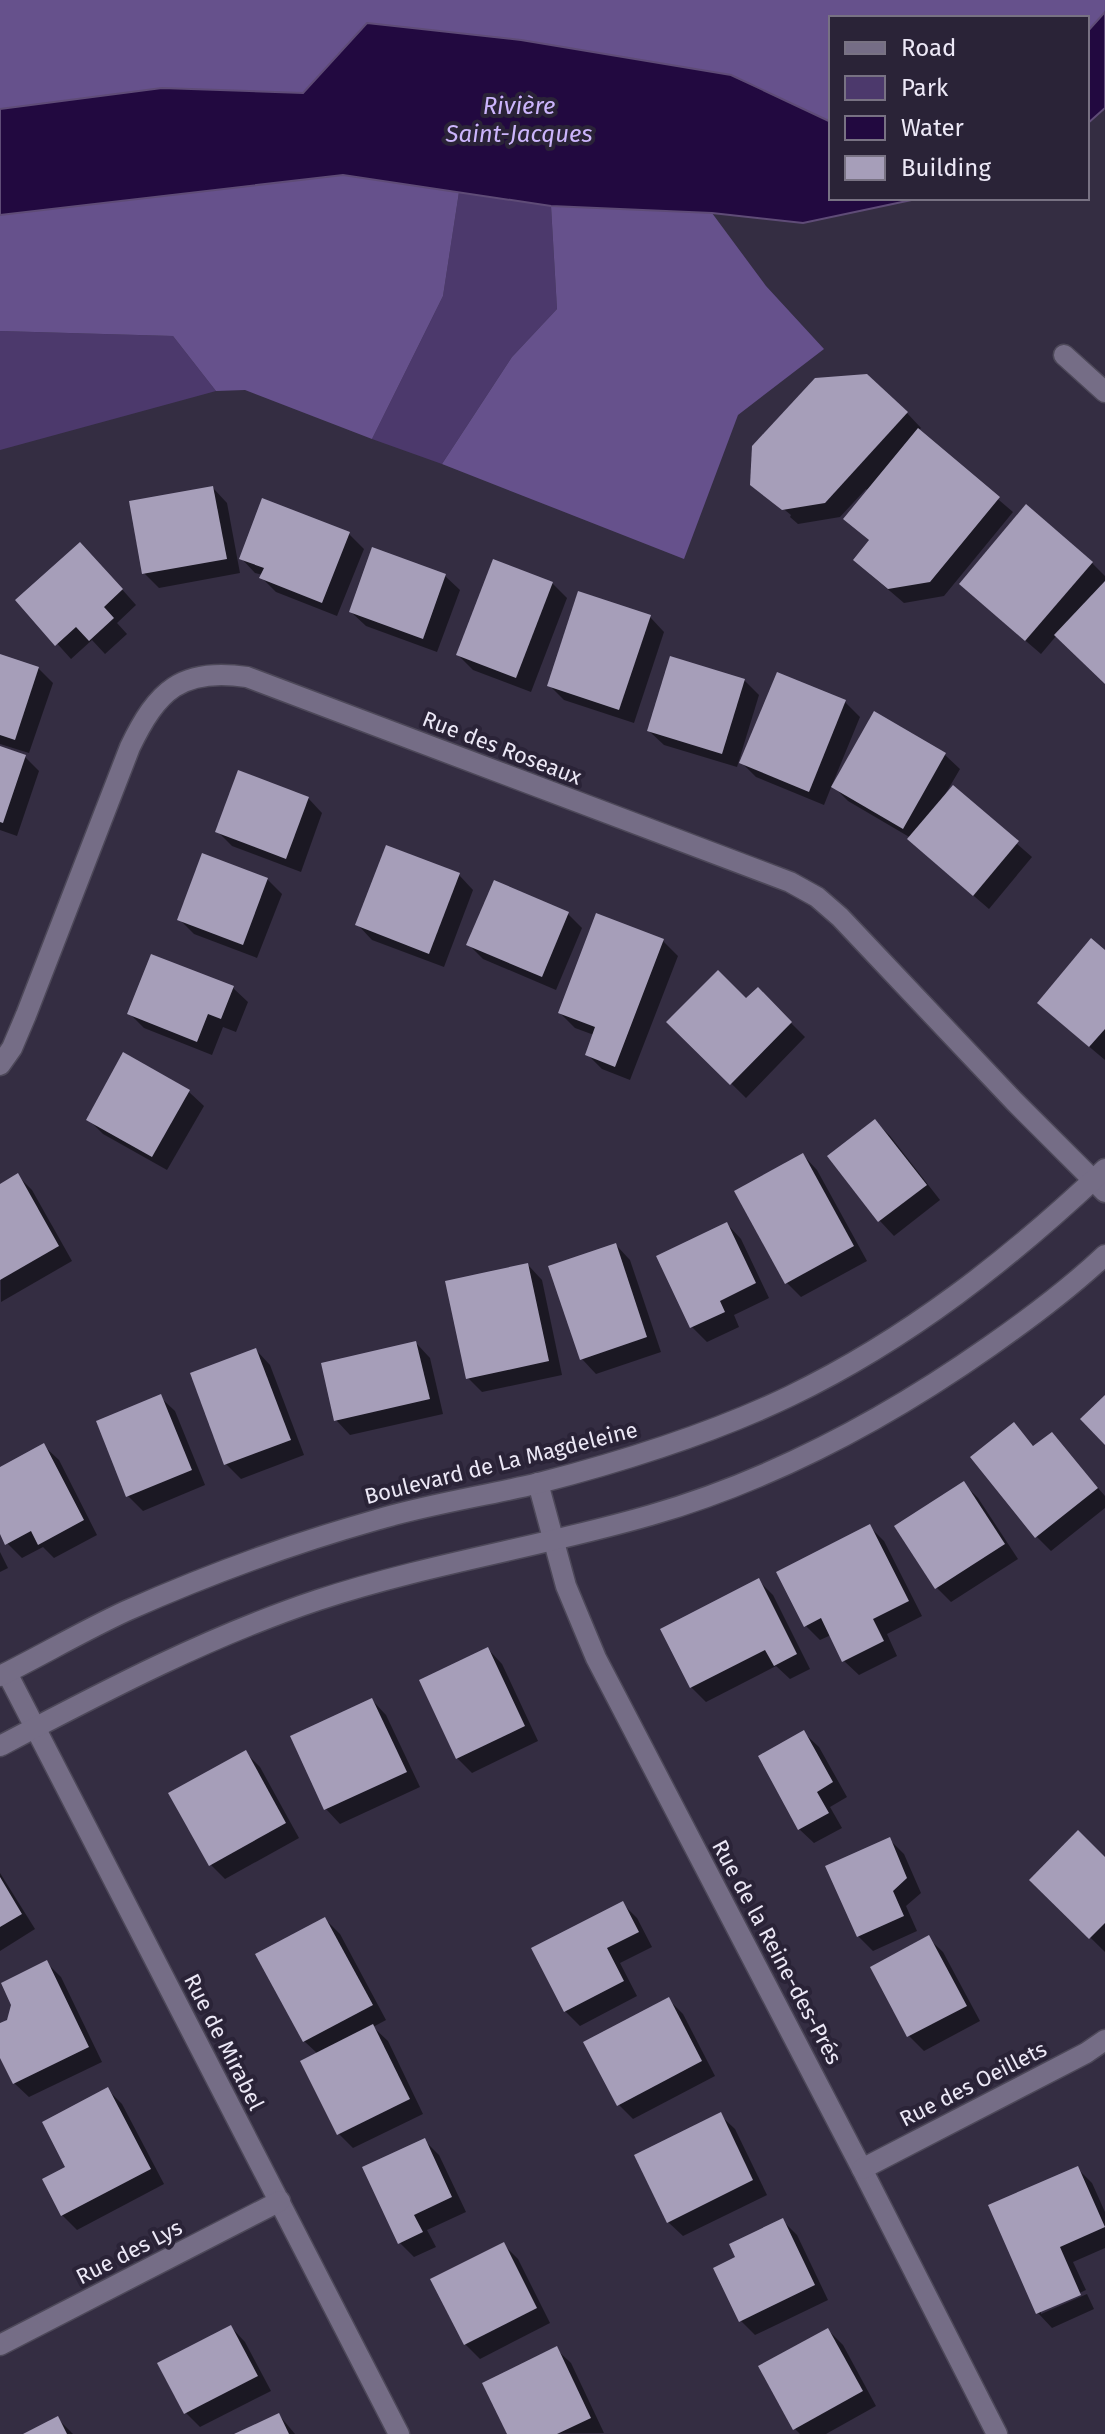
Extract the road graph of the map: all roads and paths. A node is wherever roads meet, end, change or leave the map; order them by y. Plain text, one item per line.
1 (1064, 355) dead end
2 (1105, 392) edge
3 (0, 1065) edge
4 (1101, 1180) edge
5 (1105, 1255) edge
6 (538, 1483) junction
7 (553, 1542) junction
8 (3, 1675) edge
9 (36, 1727) junction
10 (0, 1746) edge
11 (1105, 2040) edge
12 (862, 2169) junction
13 (280, 2201) junction
14 (0, 2345) edge
15 (399, 2434) edge
16 (997, 2434) edge

1 - 2 street
3 - 4 street, Rue des Roseaux
4 - 6 street, Boulevard de La Magdeleine
5 - 7 street
6 - 7 street, Rue de la Reine-des-Prés
6 - 8 street, Boulevard de La Magdeleine
7 - 9 street
7 - 12 street, Rue de la Reine-des-Prés
8 - 9 street, Rue de Mirabel
9 - 10 street
9 - 13 street, Rue de Mirabel
11 - 12 street, Rue des Oeillets
12 - 16 street, Rue de la Reine-des-Prés
13 - 14 street, Rue des Lys
13 - 15 street, Rue de Mirabel

